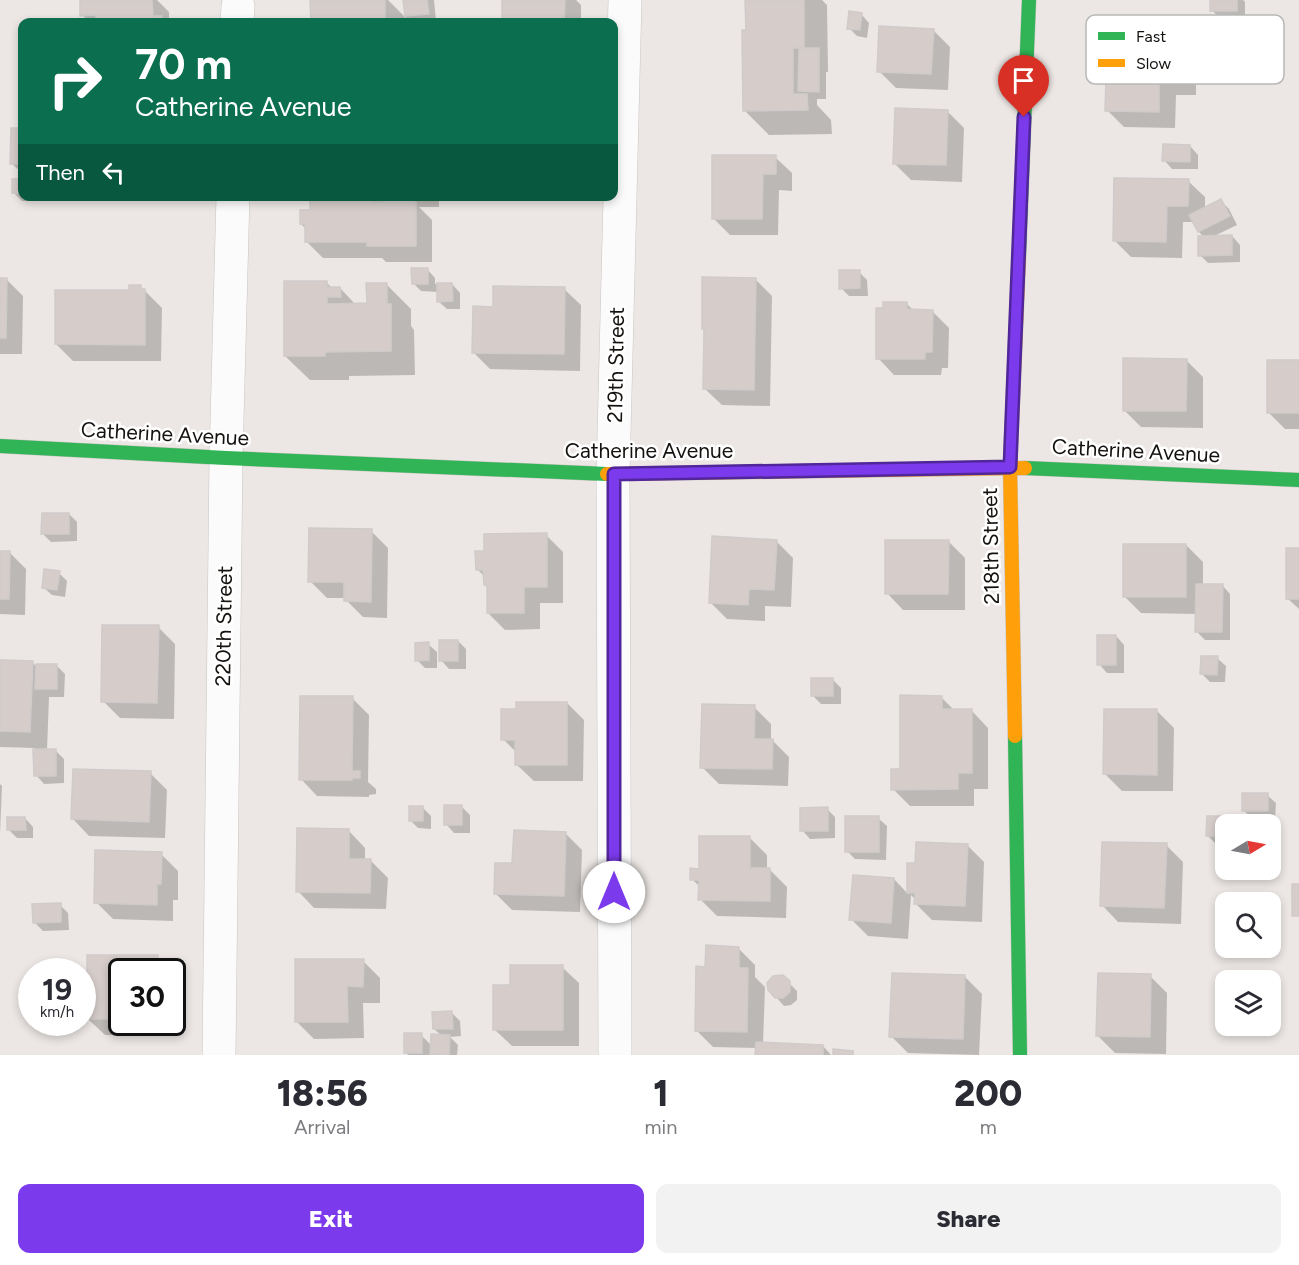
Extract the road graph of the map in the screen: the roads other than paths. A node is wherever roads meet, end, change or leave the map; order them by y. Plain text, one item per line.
1 (625, 0) edge
2 (1029, 0) edge
3 (232, 201) edge
4 (0, 446) edge
5 (226, 458) junction
6 (1010, 467) junction
7 (614, 474) junction
8 (1299, 480) edge
9 (219, 1055) edge
10 (615, 1055) edge
11 (1020, 1055) edge

1 - 7 street, 219th Street
2 - 6 street, 218th Street
3 - 5 street, 220th Street
4 - 5 street, Catherine Avenue
5 - 7 street, Catherine Avenue
5 - 9 street, 220th Street
6 - 7 street, Catherine Avenue
6 - 8 street, Catherine Avenue
6 - 11 street, 218th Street
7 - 10 street, 219th Street

